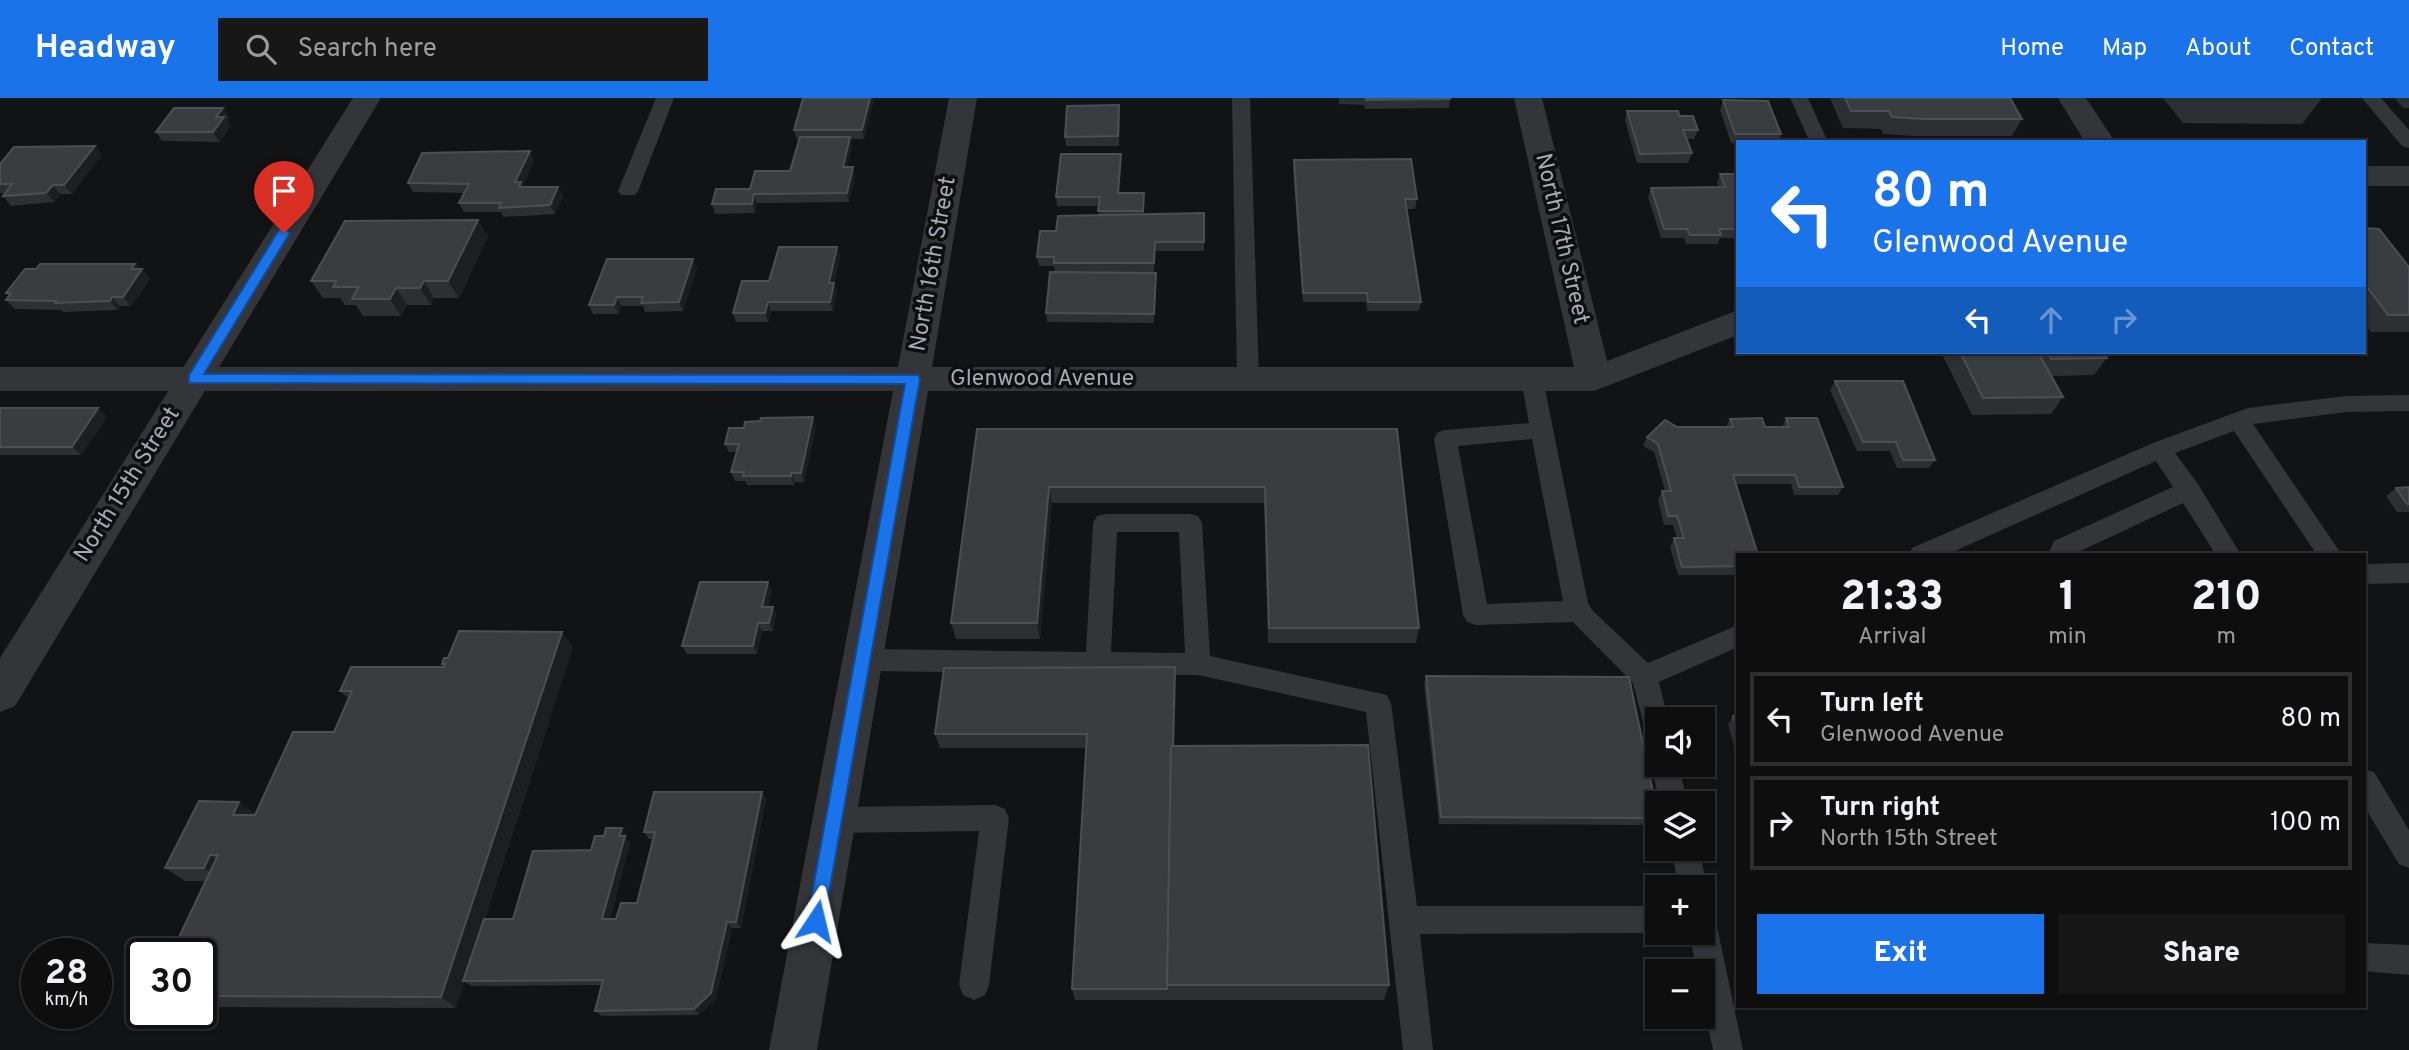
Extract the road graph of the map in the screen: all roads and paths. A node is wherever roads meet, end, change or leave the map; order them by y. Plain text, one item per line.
1 (367, 98) edge
2 (665, 98) edge
3 (963, 98) edge
4 (1241, 98) edge
5 (1528, 98) edge
6 (1799, 98) edge
7 (2072, 98) edge
8 (2371, 98) edge
9 (1818, 140) edge
10 (2099, 140) edge
11 (2409, 142) edge
12 (2366, 176) edge
13 (2409, 176) edge
14 (628, 191) dead end
15 (1736, 323) edge
16 (0, 379) edge
17 (194, 379) junction
18 (913, 379) junction
19 (1248, 379) junction
20 (1532, 379) junction
21 (1594, 379) junction
22 (2409, 403) edge
23 (2239, 420) junction
24 (1542, 430) junction
25 (2161, 449) junction
26 (2190, 490) junction
27 (1926, 553) edge
28 (2061, 553) edge
29 (2228, 553) edge
30 (2329, 553) edge
31 (2366, 573) edge
32 (2409, 573) edge
33 (1580, 611) junction
34 (1736, 636) edge
35 (864, 660) junction
36 (1098, 662) junction
37 (1198, 664) junction
38 (1644, 677) junction
39 (0, 694) edge
40 (1651, 707) edge
41 (2366, 783) edge
42 (834, 820) junction
43 (2409, 855) edge
44 (1404, 920) junction
45 (1645, 920) edge
46 (1706, 945) edge
47 (2366, 957) edge
48 (2409, 960) edge
49 (974, 985) dead end
50 (793, 1050) edge
51 (1418, 1050) edge
52 (1728, 1050) edge

1 - 17 street, North 15th Street
2 - 14 lane
3 - 18 street, North 16th Street
4 - 19 lane
5 - 21 street, North 17th Street
6 - 9 lane
7 - 10 street
8 - 11 lane
12 - 13 street
15 - 21 street, Glenwood Avenue
16 - 17 street, Glenwood Avenue
17 - 18 street, Glenwood Avenue
17 - 39 street, North 15th Street
18 - 19 street, Glenwood Avenue
18 - 35 street, North 16th Street
19 - 20 street, Glenwood Avenue
20 - 21 street, Glenwood Avenue
20 - 24 lane
22 - 23 lane
23 - 25 lane
23 - 30 lane
24 - 33 lane
24 - 33 lane
25 - 26 lane
25 - 27 lane
26 - 28 lane
26 - 29 lane
31 - 32 lane
33 - 38 lane
34 - 38 lane
35 - 36 lane
35 - 42 street, North 16th Street
36 - 37 lane
36 - 37 lane
37 - 44 lane
38 - 40 lane
41 - 43 lane
42 - 49 lane
42 - 50 street, North 16th Street
44 - 45 lane
44 - 51 lane
46 - 52 lane
47 - 48 lane

